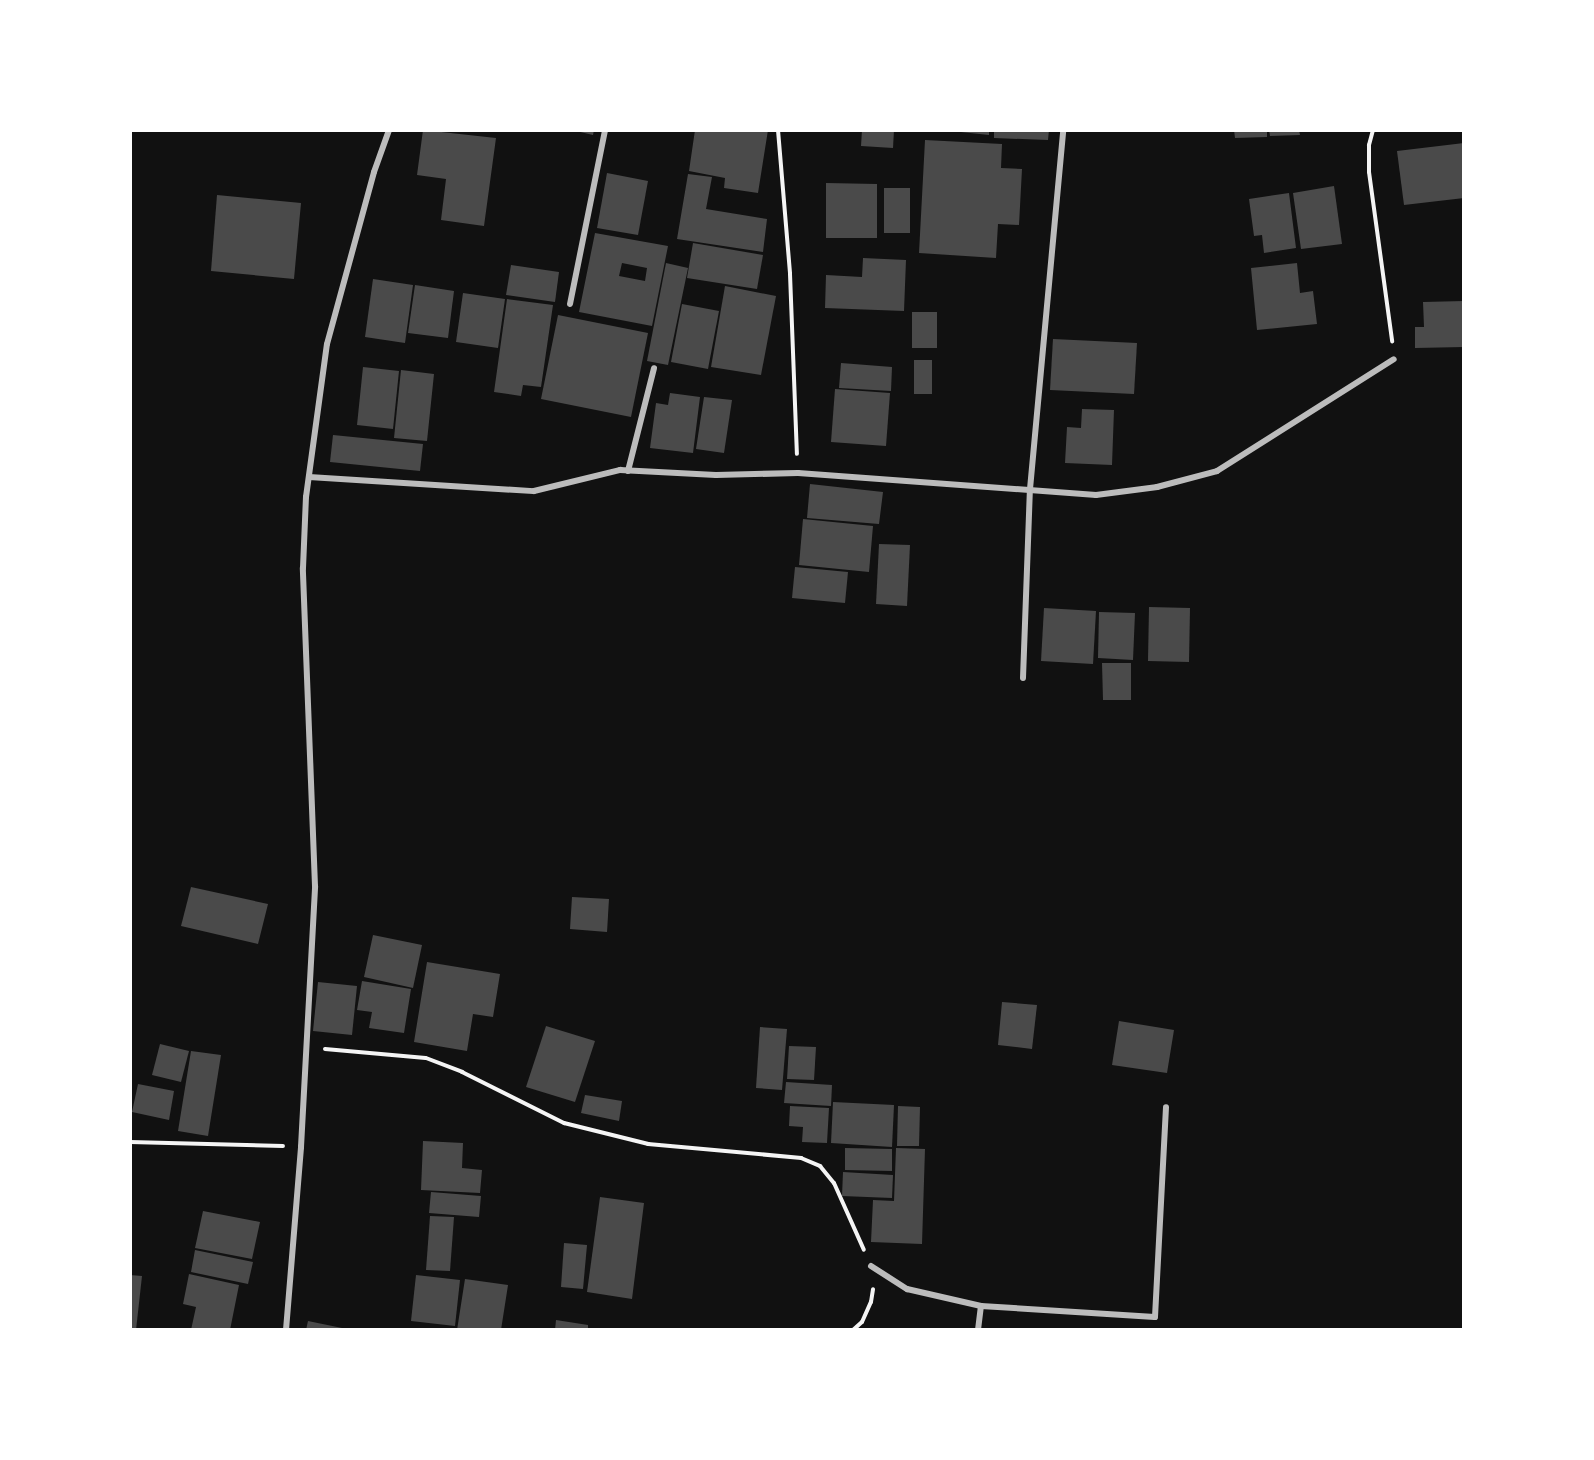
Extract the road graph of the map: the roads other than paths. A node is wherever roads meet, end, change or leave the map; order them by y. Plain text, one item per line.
1 (388, 130) edge
2 (605, 130) edge
3 (1064, 130) edge
4 (570, 304) dead end
5 (1394, 359) road end
6 (654, 368) dead end
7 (628, 471) junction
8 (309, 477) junction
9 (1030, 489) junction
10 (1023, 678) dead end
11 (1166, 1107) dead end
12 (871, 1266) dead end
13 (981, 1306) junction
14 (286, 1329) edge
15 (978, 1329) edge

1 - 8 street
2 - 4 street
3 - 9 street
5 - 9 street
6 - 7 street
7 - 8 street
7 - 9 street
8 - 14 street
9 - 10 street
11 - 13 street
12 - 13 street
13 - 15 street

